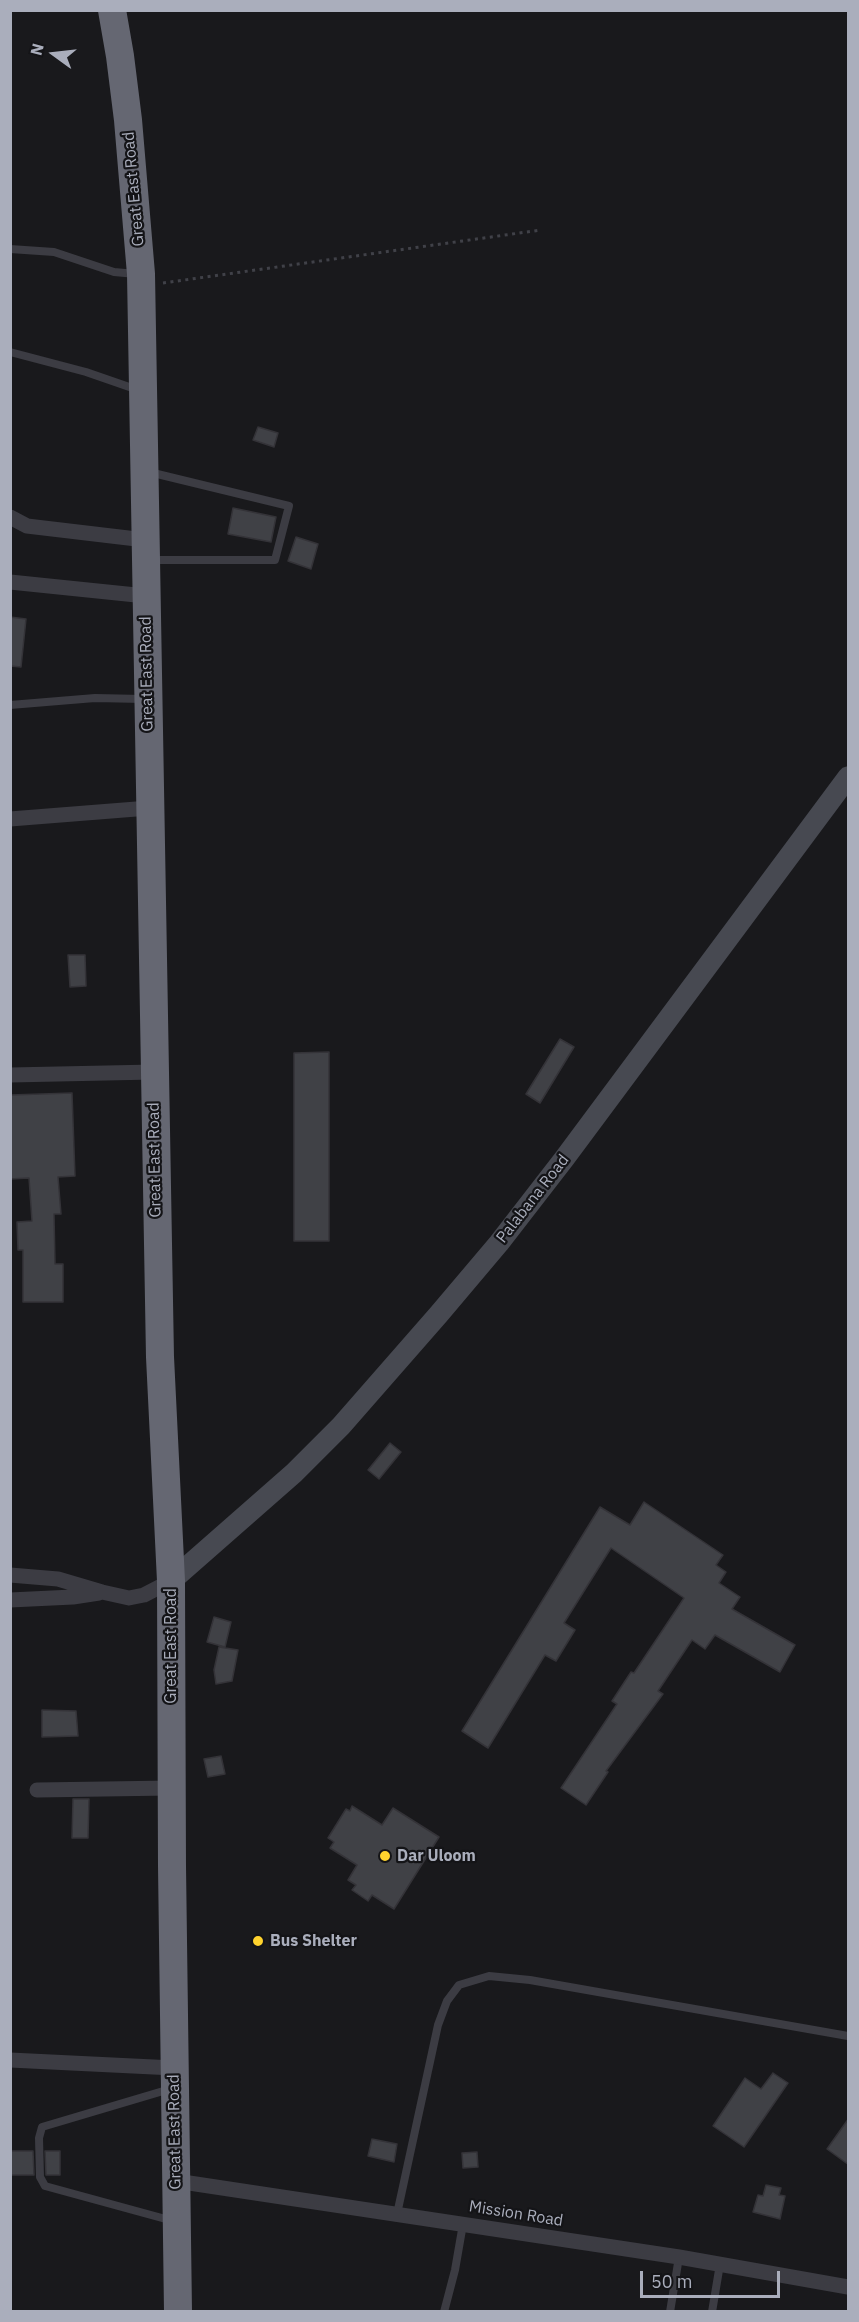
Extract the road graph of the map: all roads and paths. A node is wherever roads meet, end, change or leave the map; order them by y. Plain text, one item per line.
1 (112, 10) edge
2 (541, 230) dead end
3 (10, 249) edge
4 (141, 280) junction
5 (10, 352) edge
6 (143, 391) junction
7 (144, 471) junction
8 (10, 517) edge
9 (145, 550) junction
10 (10, 582) edge
11 (146, 596) junction
12 (148, 699) junction
13 (10, 705) edge
14 (847, 784) edge
15 (149, 808) junction
16 (10, 819) edge
17 (154, 1072) junction
18 (10, 1075) edge
19 (10, 1575) edge
20 (171, 1581) junction
21 (102, 1592) junction
22 (10, 1600) edge
23 (171, 1788) junction
24 (38, 1790) dead end
25 (849, 2036) edge
26 (10, 2060) edge
27 (174, 2078) junction
28 (176, 2181) junction
29 (397, 2214) junction
30 (177, 2222) junction
31 (463, 2224) junction
32 (679, 2256) junction
33 (720, 2264) junction
34 (849, 2287) edge
35 (178, 2312) edge
36 (444, 2312) edge
37 (670, 2312) edge
38 (712, 2312) edge

1 - 4 highway, Great East Road
2 - 4 path
3 - 4 lane
4 - 6 highway, Great East Road
5 - 6 lane
6 - 7 highway, Great East Road
7 - 9 highway, Great East Road
7 - 9 lane
8 - 9 street
9 - 11 highway, Great East Road
10 - 11 street
11 - 12 highway, Great East Road
12 - 13 lane
12 - 15 highway, Great East Road
14 - 20 street, Palabana Road
15 - 16 street
15 - 17 highway, Great East Road
17 - 18 street
17 - 20 highway, Great East Road
19 - 21 street
20 - 21 street
20 - 23 highway, Great East Road
21 - 22 street
23 - 24 street
23 - 27 highway, Great East Road
25 - 29 lane
26 - 27 street
27 - 28 highway, Great East Road
27 - 30 lane
28 - 29 street, Mission Road
28 - 30 highway, Great East Road
29 - 31 street, Mission Road
30 - 35 highway, Great East Road
31 - 32 street, Mission Road
31 - 36 lane
32 - 33 street, Mission Road
32 - 37 lane
33 - 34 street, Mission Road
33 - 38 lane

